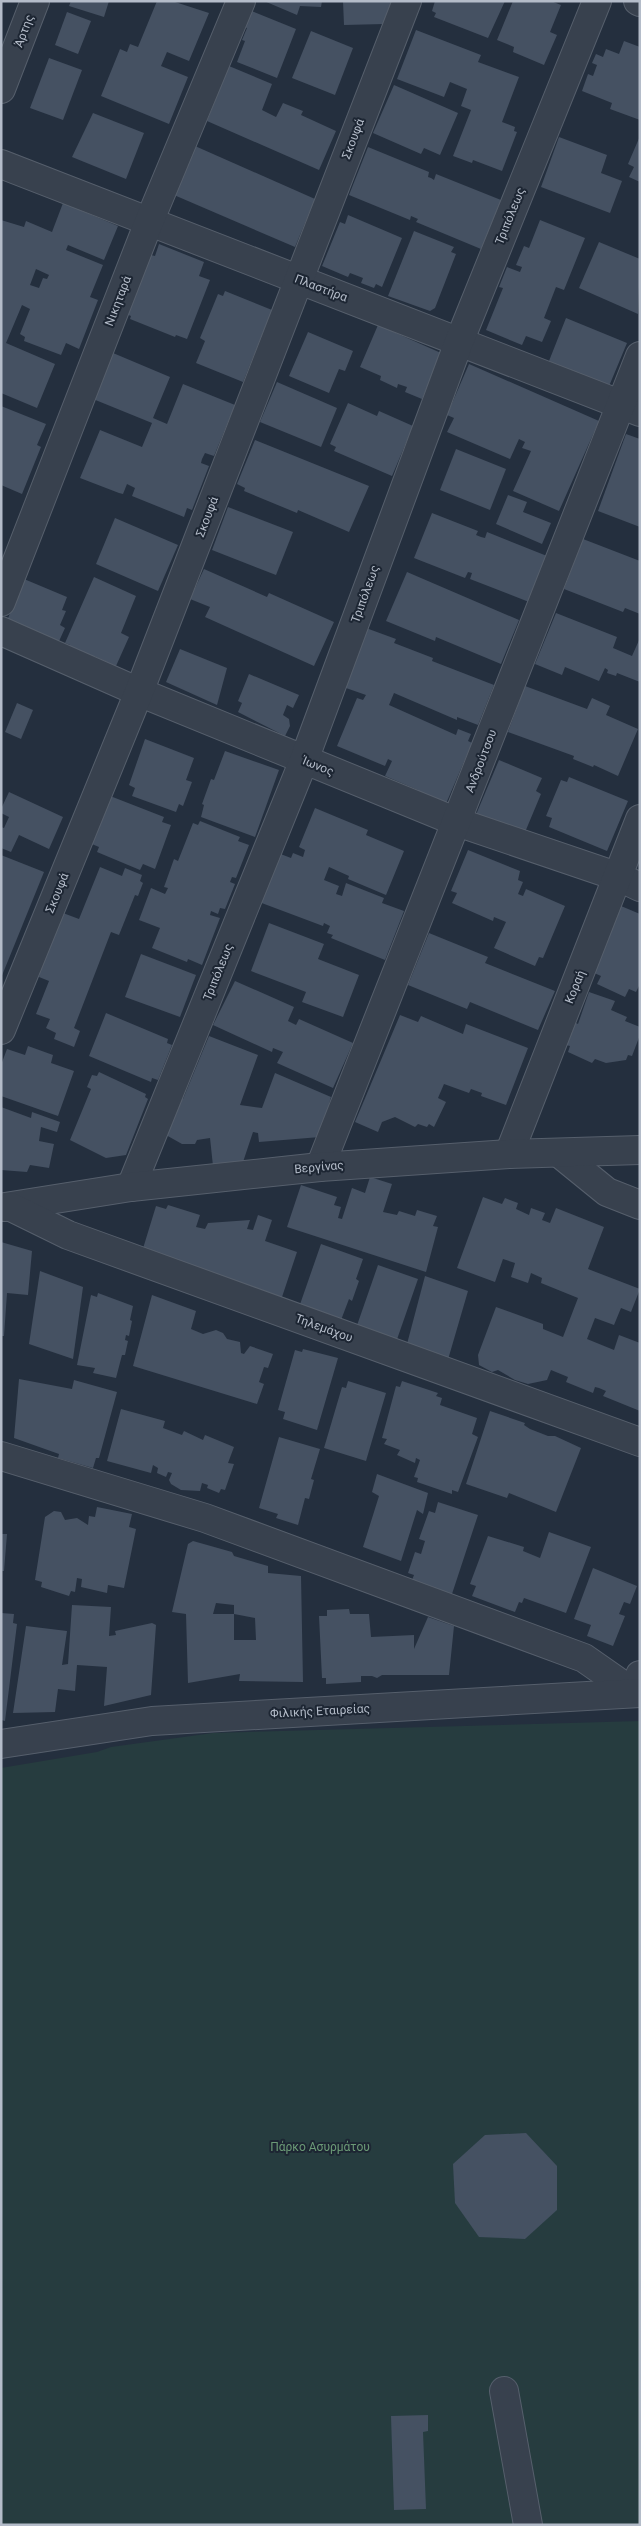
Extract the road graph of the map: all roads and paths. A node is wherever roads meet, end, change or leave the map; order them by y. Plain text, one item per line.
1 (35, 1) edge
2 (241, 1) edge
3 (407, 1) edge
4 (597, 1) edge
5 (1, 89) edge
6 (1, 164) edge
7 (149, 222) junction
8 (299, 280) junction
9 (458, 342) junction
10 (640, 356) edge
11 (630, 409) edge
12 (1, 602) edge
13 (1, 631) edge
14 (139, 692) junction
15 (304, 760) junction
16 (640, 819) edge
17 (457, 822) junction
18 (629, 882) edge
19 (1, 1030) edge
20 (640, 1150) edge
21 (559, 1153) junction
22 (509, 1154) junction
23 (320, 1166) junction
24 (131, 1186) junction
25 (640, 1205) edge
26 (6, 1207) edge
27 (640, 1442) edge
28 (1, 1456) edge
29 (638, 1687) edge
30 (1, 1744) edge
31 (504, 2391) dead end
32 (528, 2525) edge

1 - 5 street, Άρτης
2 - 7 street, Νικηταρά
3 - 8 street, Σκουφά
4 - 9 street, Τριπόλεως
6 - 7 street, Πλαστήρα
7 - 8 street, Πλαστήρα
7 - 12 street, Νικηταρά
8 - 9 street, Πλαστήρα
8 - 14 street, Σκουφά
9 - 11 street, Πλαστήρα
9 - 15 street, Τριπόλεως
10 - 11 street, Ανδρούτσου
11 - 17 street, Ανδρούτσου
13 - 14 street, Ίωνος
14 - 15 street, Ίωνος
14 - 19 street, Σκουφά
15 - 17 street, Ίωνος
15 - 24 street, Τριπόλεως
16 - 18 street, Κοραή
17 - 18 street, Ίωνος
17 - 23 street, Ανδρούτσου
18 - 22 street, Κοραή
20 - 21 street, Βεργίνας
21 - 22 street, Βεργίνας
21 - 25 street
22 - 23 street, Βεργίνας
23 - 24 street, Βεργίνας
24 - 26 street, Βεργίνας
26 - 27 street, Τηλεμάχου
28 - 29 street
29 - 30 street, Φιλικής Εταιρείας
31 - 32 street

